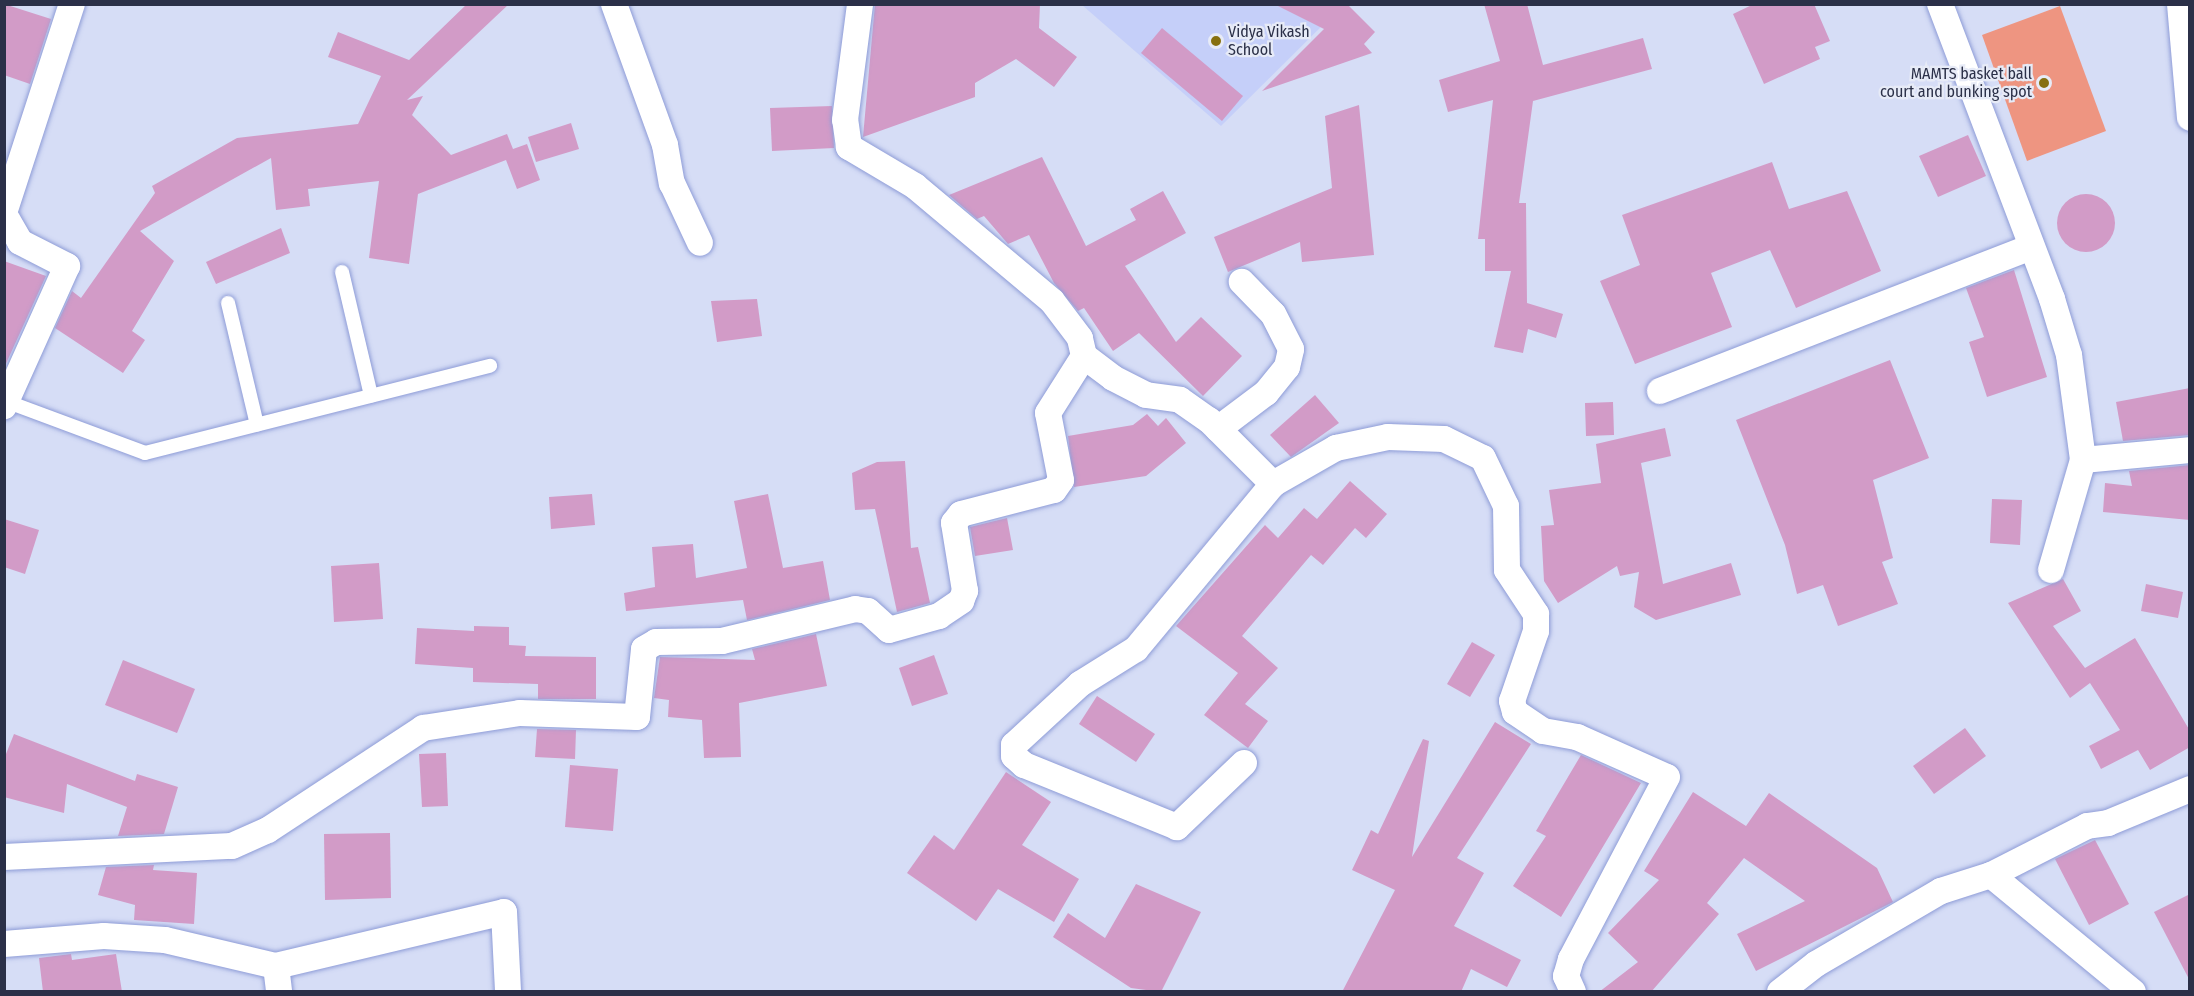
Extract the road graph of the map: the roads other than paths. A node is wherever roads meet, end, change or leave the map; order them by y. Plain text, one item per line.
1 (72, 4) edge
2 (614, 4) edge
3 (860, 4) edge
4 (1940, 4) edge
5 (2180, 4) edge
6 (2190, 118) edge
7 (4, 214) edge
8 (700, 243) dead end
9 (2031, 247) junction
10 (342, 272) dead end
11 (1242, 282) dead end
12 (228, 303) dead end
13 (1084, 356) junction
14 (490, 366) dead end
15 (1660, 391) dead end
16 (371, 396) junction
17 (6, 404) edge
18 (257, 425) junction
19 (1218, 429) junction
20 (2190, 450) edge
21 (2083, 460) junction
22 (1273, 484) junction
23 (2051, 570) dead end
24 (1244, 763) dead end
25 (2190, 789) edge
26 (4, 857) edge
27 (1991, 875) junction
28 (4, 944) edge
29 (277, 979) edge
30 (508, 992) edge
31 (1573, 992) edge
32 (1780, 992) edge
33 (2133, 992) edge

1 - 7 street
2 - 8 street
3 - 13 street
4 - 9 street
5 - 6 street
7 - 17 street
9 - 15 street
9 - 21 street
10 - 16 lane
11 - 19 street
12 - 18 lane
13 - 19 street
13 - 26 street
14 - 16 lane
16 - 18 lane
17 - 18 lane
19 - 22 street
20 - 21 street
21 - 23 street
22 - 24 street
22 - 31 street
25 - 27 street
27 - 32 street
27 - 33 street
28 - 29 street
29 - 30 street

